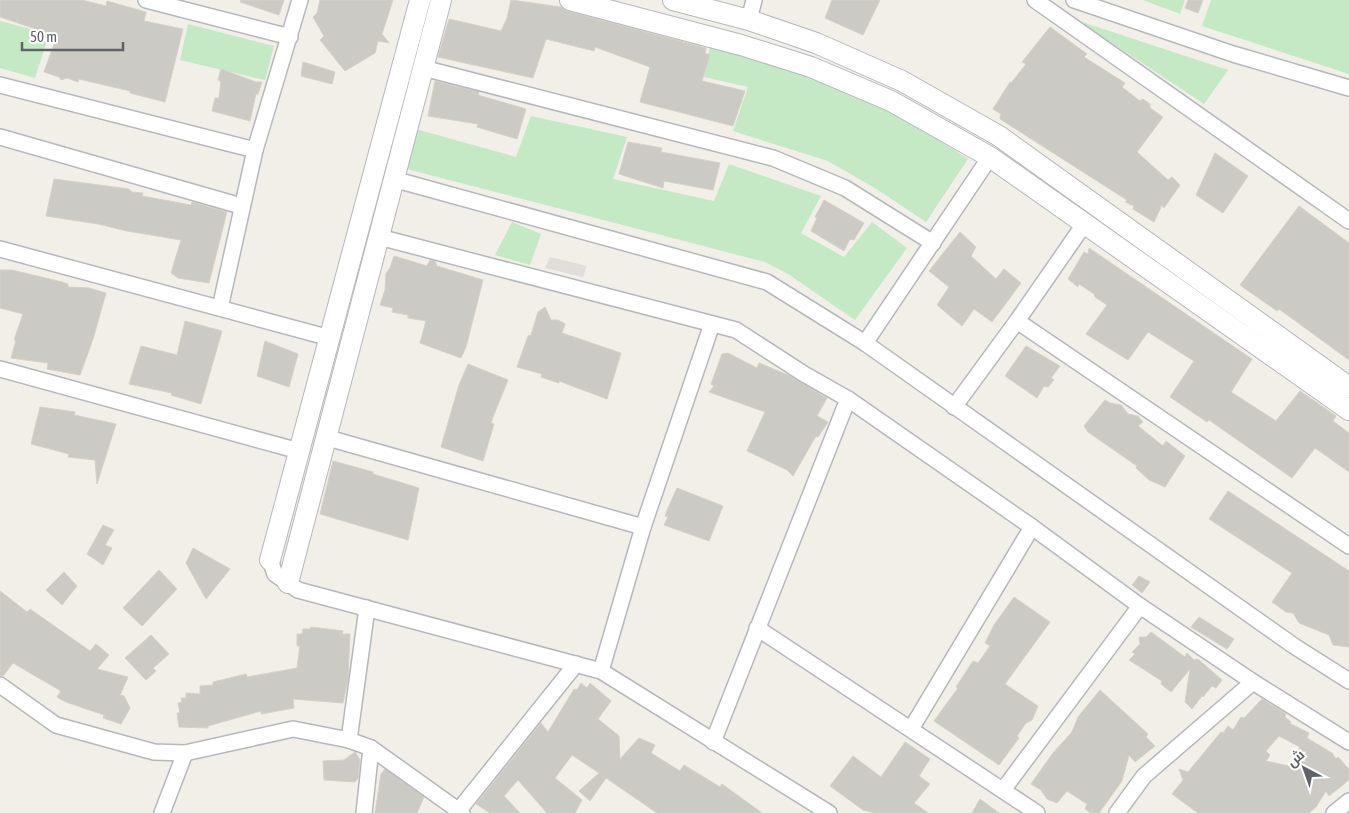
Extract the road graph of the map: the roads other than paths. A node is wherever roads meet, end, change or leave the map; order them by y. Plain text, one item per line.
1 (146, 0) edge
2 (300, 0) edge
3 (420, 0) edge
4 (440, 0) edge
5 (570, 0) edge
6 (673, 0) edge
7 (754, 0) edge
8 (1035, 0) edge
9 (1074, 0) edge
10 (749, 20) junction
11 (290, 37) junction
12 (423, 68) junction
13 (0, 85) edge
14 (1349, 88) edge
15 (0, 137) edge
16 (255, 150) junction
17 (990, 157) junction
18 (394, 178) junction
19 (241, 206) junction
20 (1349, 221) edge
21 (1085, 223) junction
22 (378, 237) junction
23 (932, 243) junction
24 (0, 249) edge
25 (220, 308) junction
26 (1017, 321) junction
27 (712, 324) junction
28 (330, 338) junction
29 (865, 343) junction
30 (0, 369) edge
31 (1349, 387) edge
32 (848, 399) junction
33 (954, 407) junction
34 (1349, 410) edge
35 (328, 438) junction
36 (299, 451) junction
37 (643, 527) junction
38 (1032, 527) junction
39 (1349, 546) edge
40 (270, 560) joint
41 (288, 583) junction
42 (1140, 606) junction
43 (367, 608) junction
44 (757, 628) junction
45 (576, 664) junction
46 (601, 671) junction
47 (1349, 680) edge
48 (1253, 682) junction
49 (0, 685) edge
50 (911, 729) junction
51 (349, 740) junction
52 (713, 742) junction
53 (1349, 742) edge
54 (371, 748) junction
55 (185, 752) junction
56 (1004, 790) junction
57 (1349, 801) edge
58 (460, 812) edge
59 (162, 813) edge
60 (364, 813) edge
61 (828, 813) edge
62 (1037, 813) edge
63 (1117, 813) edge
64 (1334, 813) edge

1 - 11 street
2 - 11 street
3 - 28 street
4 - 12 street
5 - 17 street
6 - 10 street
7 - 10 street
8 - 20 street
9 - 14 street
10 - 31 street
11 - 16 street
12 - 18 street
12 - 23 street
13 - 16 street
15 - 19 street
16 - 19 street
17 - 21 street
17 - 23 street
18 - 22 street
18 - 29 street
19 - 25 street
21 - 26 street
21 - 34 street
22 - 27 street
22 - 35 street
23 - 29 street
24 - 25 street
25 - 28 street
26 - 33 street
26 - 39 street
27 - 32 street
27 - 37 street
28 - 36 street
29 - 33 street
30 - 36 street
32 - 38 street
32 - 44 street
33 - 47 street
35 - 37 street
35 - 41 street
36 - 40 street
37 - 46 street
38 - 42 street
38 - 50 street
40 - 41 street
41 - 43 street
42 - 48 street
42 - 56 street
43 - 45 street
43 - 51 street
44 - 50 street
44 - 52 street
45 - 46 street
45 - 58 street
46 - 52 street
48 - 53 street
48 - 63 street
49 - 55 street
50 - 56 street
51 - 54 street
51 - 55 street
52 - 61 street
54 - 58 street
54 - 60 street
55 - 59 street
56 - 62 street
57 - 64 street

